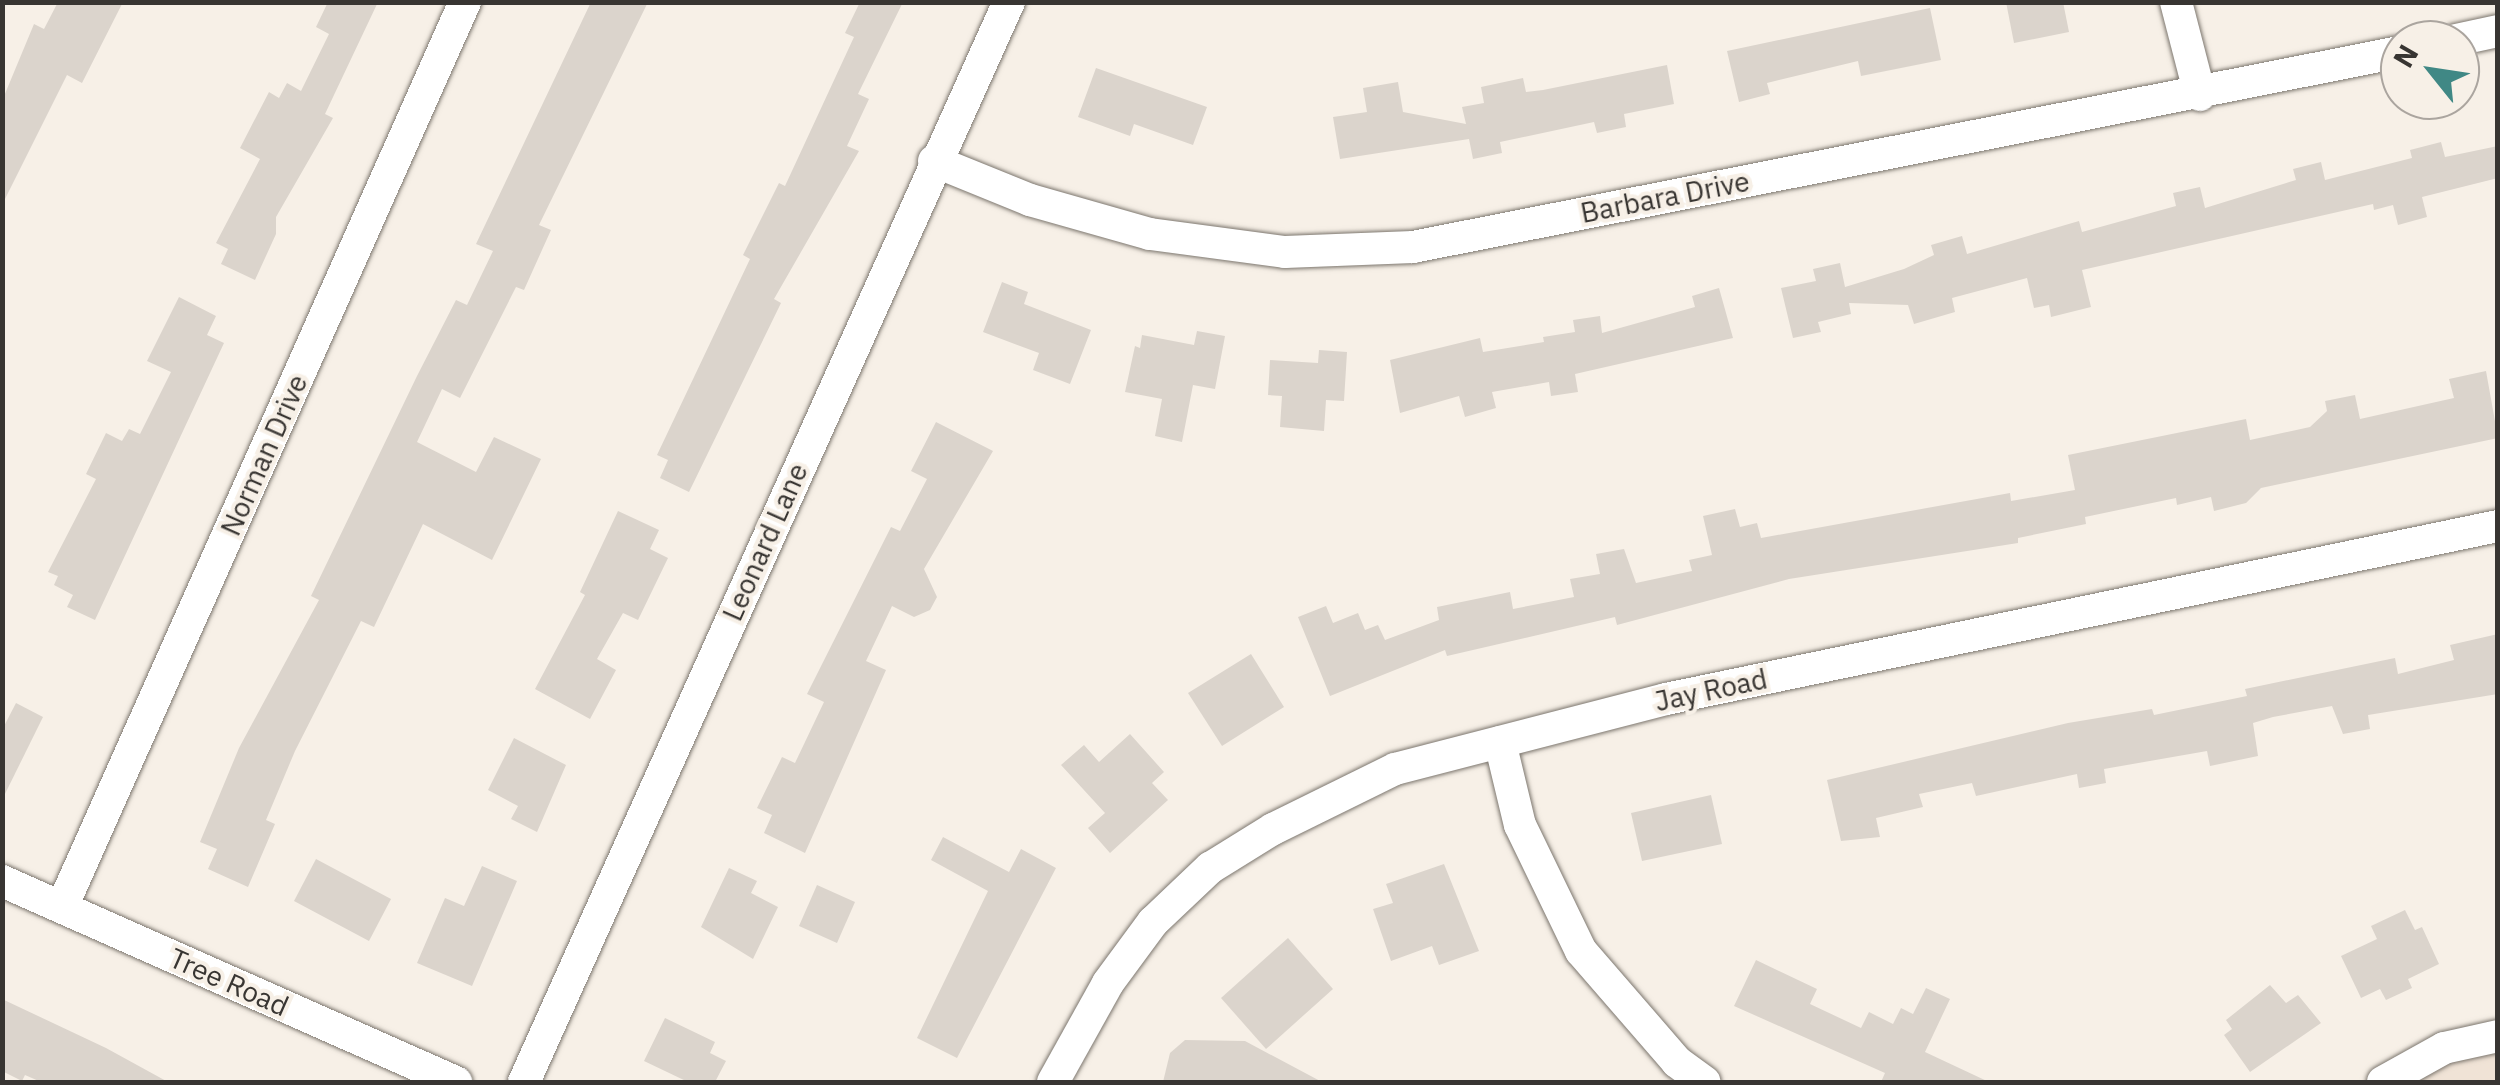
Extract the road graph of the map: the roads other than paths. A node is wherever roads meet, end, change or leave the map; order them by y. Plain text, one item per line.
1 (465, 2) edge
2 (1009, 2) edge
3 (2176, 2) edge
4 (2380, 56) edge
5 (2200, 94) junction
6 (934, 161) junction
7 (2498, 526) edge
8 (1500, 742) junction
9 (2, 881) edge
10 (62, 907) junction
11 (2498, 1036) edge
12 (456, 1082) edge
13 (524, 1082) edge
14 (1053, 1082) edge
15 (1704, 1082) edge
16 (2383, 1082) edge

1 - 10 street, Norman Drive
2 - 6 street, Leonard Lane
3 - 5 street
4 - 5 street, Barbara Drive
5 - 6 street, Barbara Drive
6 - 13 street, Leonard Lane
7 - 8 street, Jay Road
8 - 14 street, Jay Road
8 - 15 street
9 - 10 street, Tree Road
10 - 12 street, Tree Road
11 - 16 street

